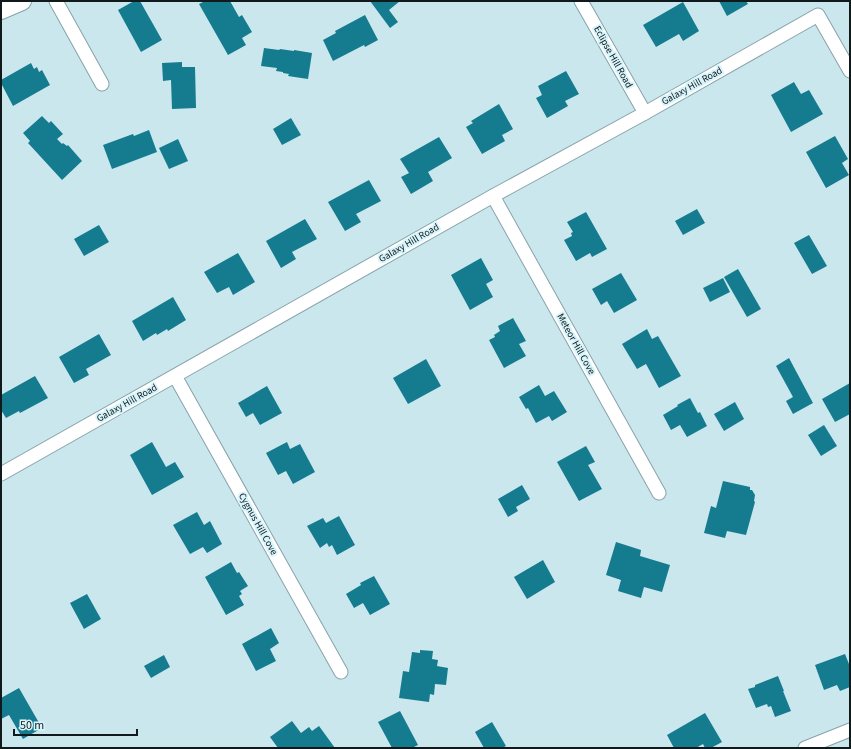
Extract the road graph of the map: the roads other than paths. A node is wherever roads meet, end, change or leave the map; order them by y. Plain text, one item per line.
1 (22, 1) edge
2 (56, 1) edge
3 (582, 1) edge
4 (1, 10) edge
5 (850, 71) edge
6 (102, 84) dead end
7 (645, 113) junction
8 (493, 196) junction
9 (175, 376) junction
10 (1, 474) edge
11 (659, 493) dead end
12 (341, 672) dead end
13 (850, 730) edge
14 (805, 748) edge

1 - 4 street
2 - 6 street
3 - 7 street, Eclipse Hill Road
5 - 7 street, Galaxy Hill Road
7 - 8 street, Galaxy Hill Road
8 - 9 street, Galaxy Hill Road
8 - 11 street, Meteor Hill Cove
9 - 10 street, Galaxy Hill Road
9 - 12 street, Cygnus Hill Cove
13 - 14 street

